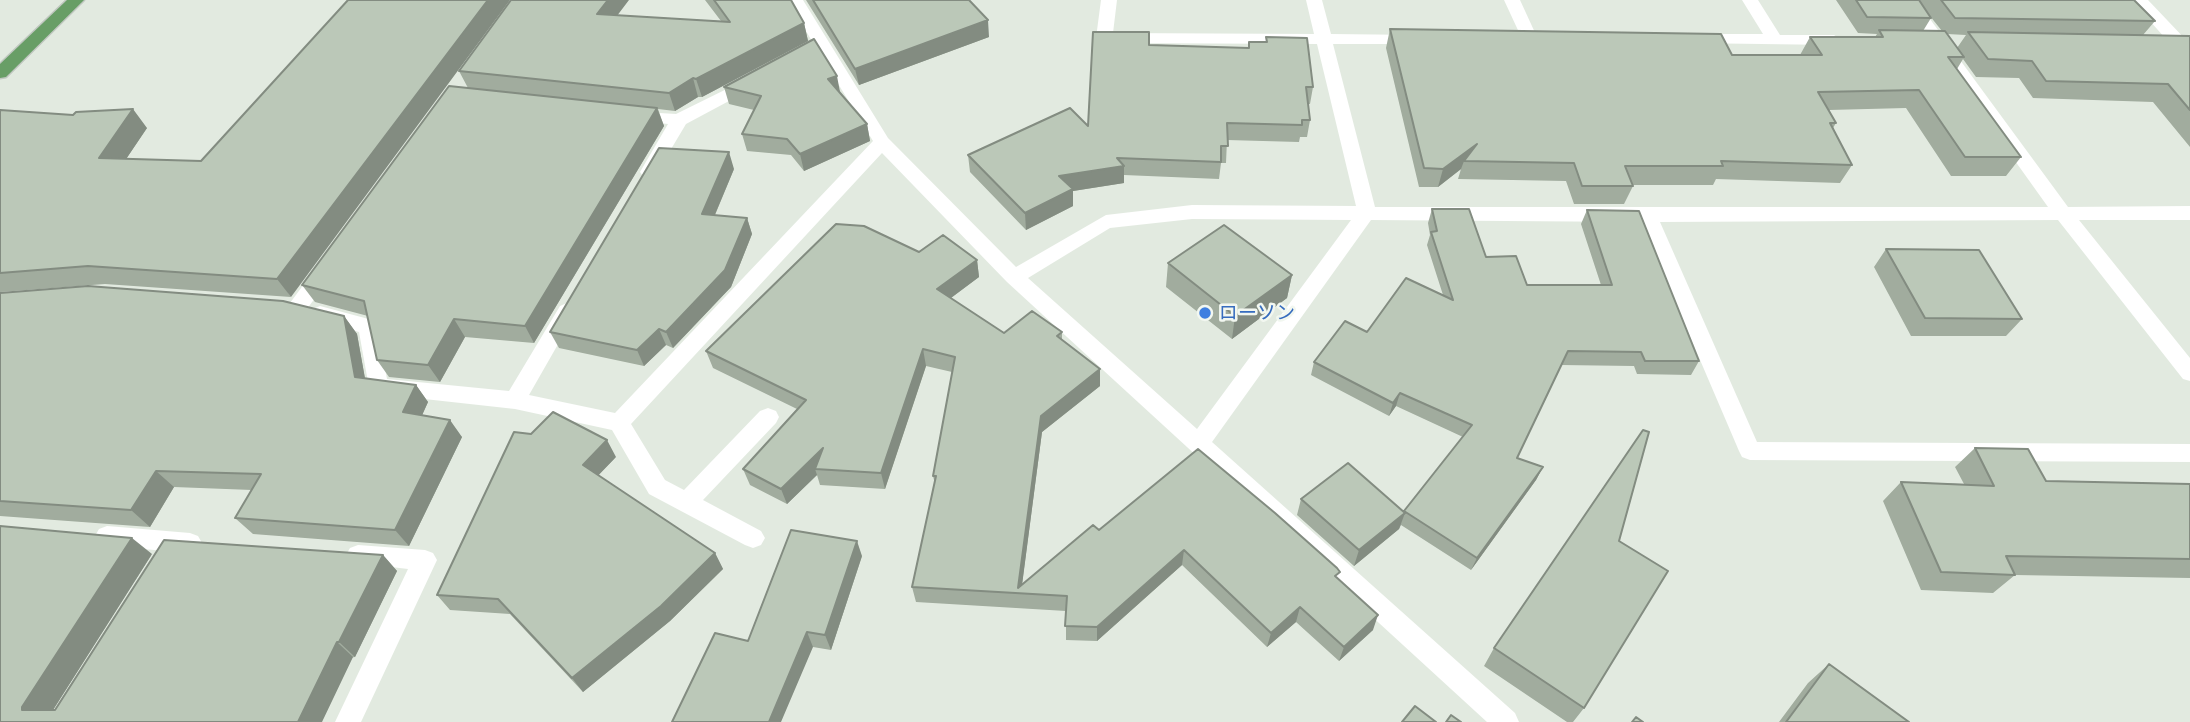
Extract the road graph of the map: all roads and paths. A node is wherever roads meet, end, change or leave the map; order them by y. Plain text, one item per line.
1 (76, 0) edge
2 (794, 0) edge
3 (1109, 0) edge
4 (1314, 0) edge
5 (1512, 0) edge
6 (1750, 0) edge
7 (1908, 0) edge
8 (2138, 0) edge
9 (1529, 38) edge
10 (1433, 39) edge
11 (1679, 39) edge
12 (1323, 40) junction
13 (1775, 40) junction
14 (1857, 40) edge
15 (1912, 41) edge
16 (1946, 41) junction
17 (2154, 44) edge
18 (2185, 44) edge
19 (0, 73) edge
20 (762, 76) edge
21 (613, 113) edge
22 (679, 120) junction
23 (883, 142) junction
24 (638, 190) edge
25 (1367, 211) junction
26 (2061, 211) junction
27 (2190, 213) edge
28 (1648, 215) junction
29 (338, 252) edge
30 (1014, 278) junction
31 (576, 295) edge
32 (2190, 373) edge
33 (514, 400) junction
34 (768, 417) dead end
35 (619, 422) junction
36 (1199, 443) junction
37 (2190, 453) edge
38 (686, 503) junction
39 (81, 534) edge
40 (753, 538) dead end
41 (175, 542) junction
42 (216, 545) edge
43 (341, 554) edge
44 (161, 564) edge
45 (348, 722) edge
46 (1506, 722) edge

1 - 19 main road
2 - 23 street
3 - 12 street
4 - 12 street
5 - 9 street
6 - 13 street
7 - 16 street
8 - 18 street
10 - 12 street
11 - 13 street
12 - 25 street
13 - 14 street
15 - 16 street
16 - 26 street
17 - 18 street
20 - 22 street
21 - 22 street
22 - 24 street
23 - 30 street
23 - 35 street
25 - 28 street
25 - 30 street
25 - 36 street
26 - 27 street
26 - 28 street
26 - 32 street
28 - 37 street
29 - 33 street
30 - 36 street
31 - 33 street
33 - 35 street
34 - 38 street
35 - 38 street
36 - 46 street
38 - 40 street
39 - 41 street
41 - 42 street
41 - 44 street
43 - 45 street

